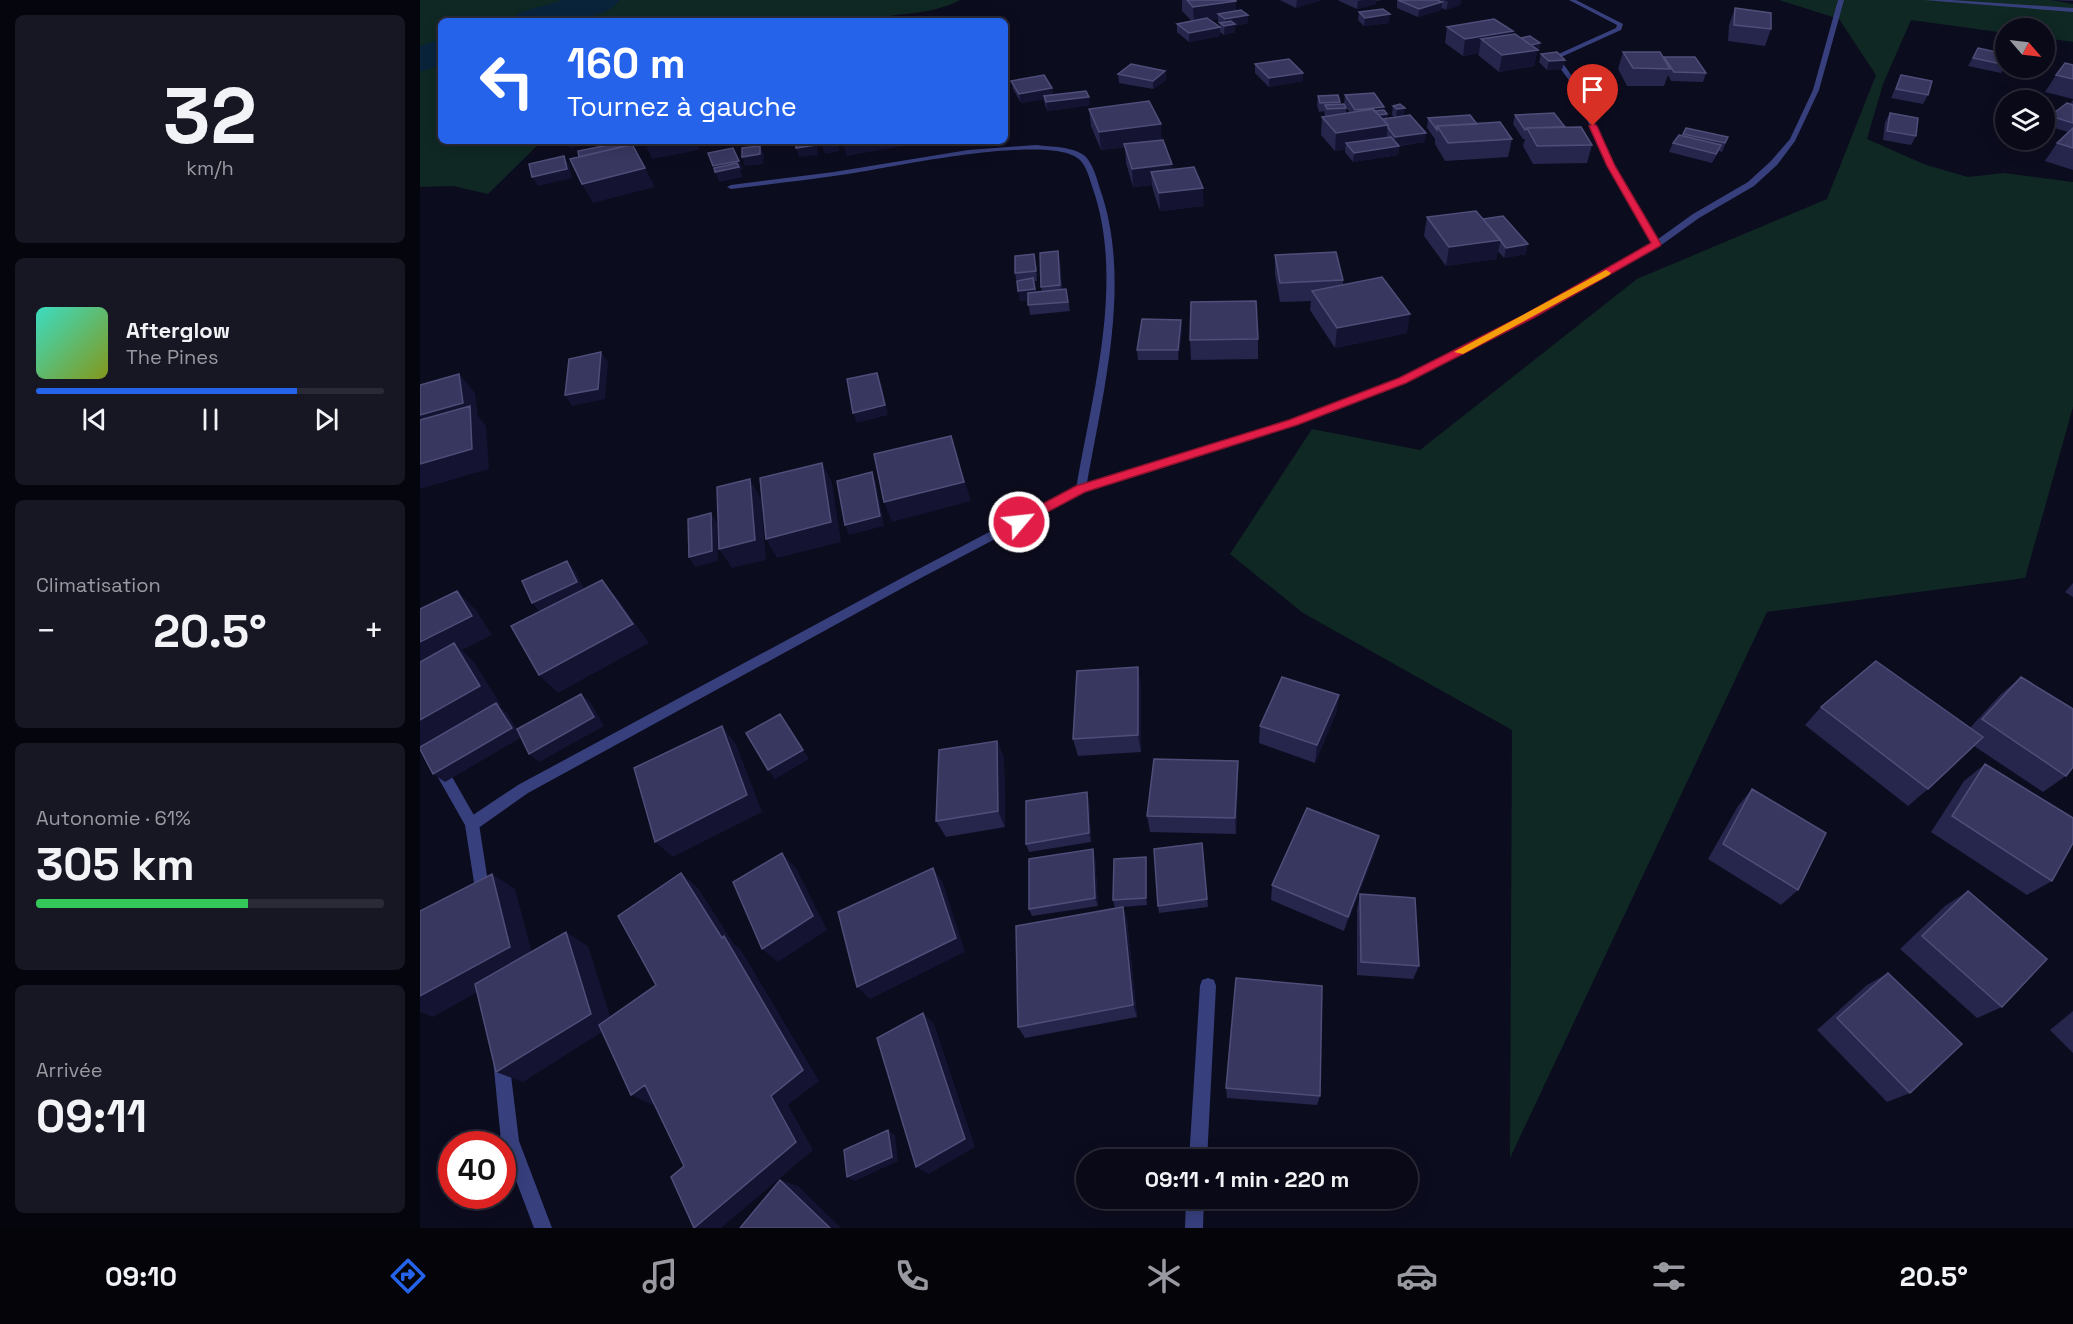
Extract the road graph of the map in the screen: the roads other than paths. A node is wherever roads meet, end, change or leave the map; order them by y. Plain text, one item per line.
1 (1572, 0) edge
2 (1841, 0) edge
3 (1927, 0) edge
4 (2073, 10) edge
5 (731, 187) dead end
6 (1657, 244) junction
7 (1081, 489) junction
8 (430, 751) edge
9 (472, 824) junction
10 (482, 889) junction
11 (464, 900) edge
12 (485, 912) edge
13 (1208, 986) dead end
14 (499, 1038) edge
15 (1199, 1149) edge
16 (1195, 1209) edge
17 (543, 1228) edge
18 (1194, 1228) edge

1 - 6 street
2 - 6 street
3 - 4 street
5 - 7 street
6 - 7 street
7 - 9 street
8 - 9 street
9 - 10 street
10 - 11 street
10 - 12 street
13 - 15 street
14 - 17 street
16 - 18 street

